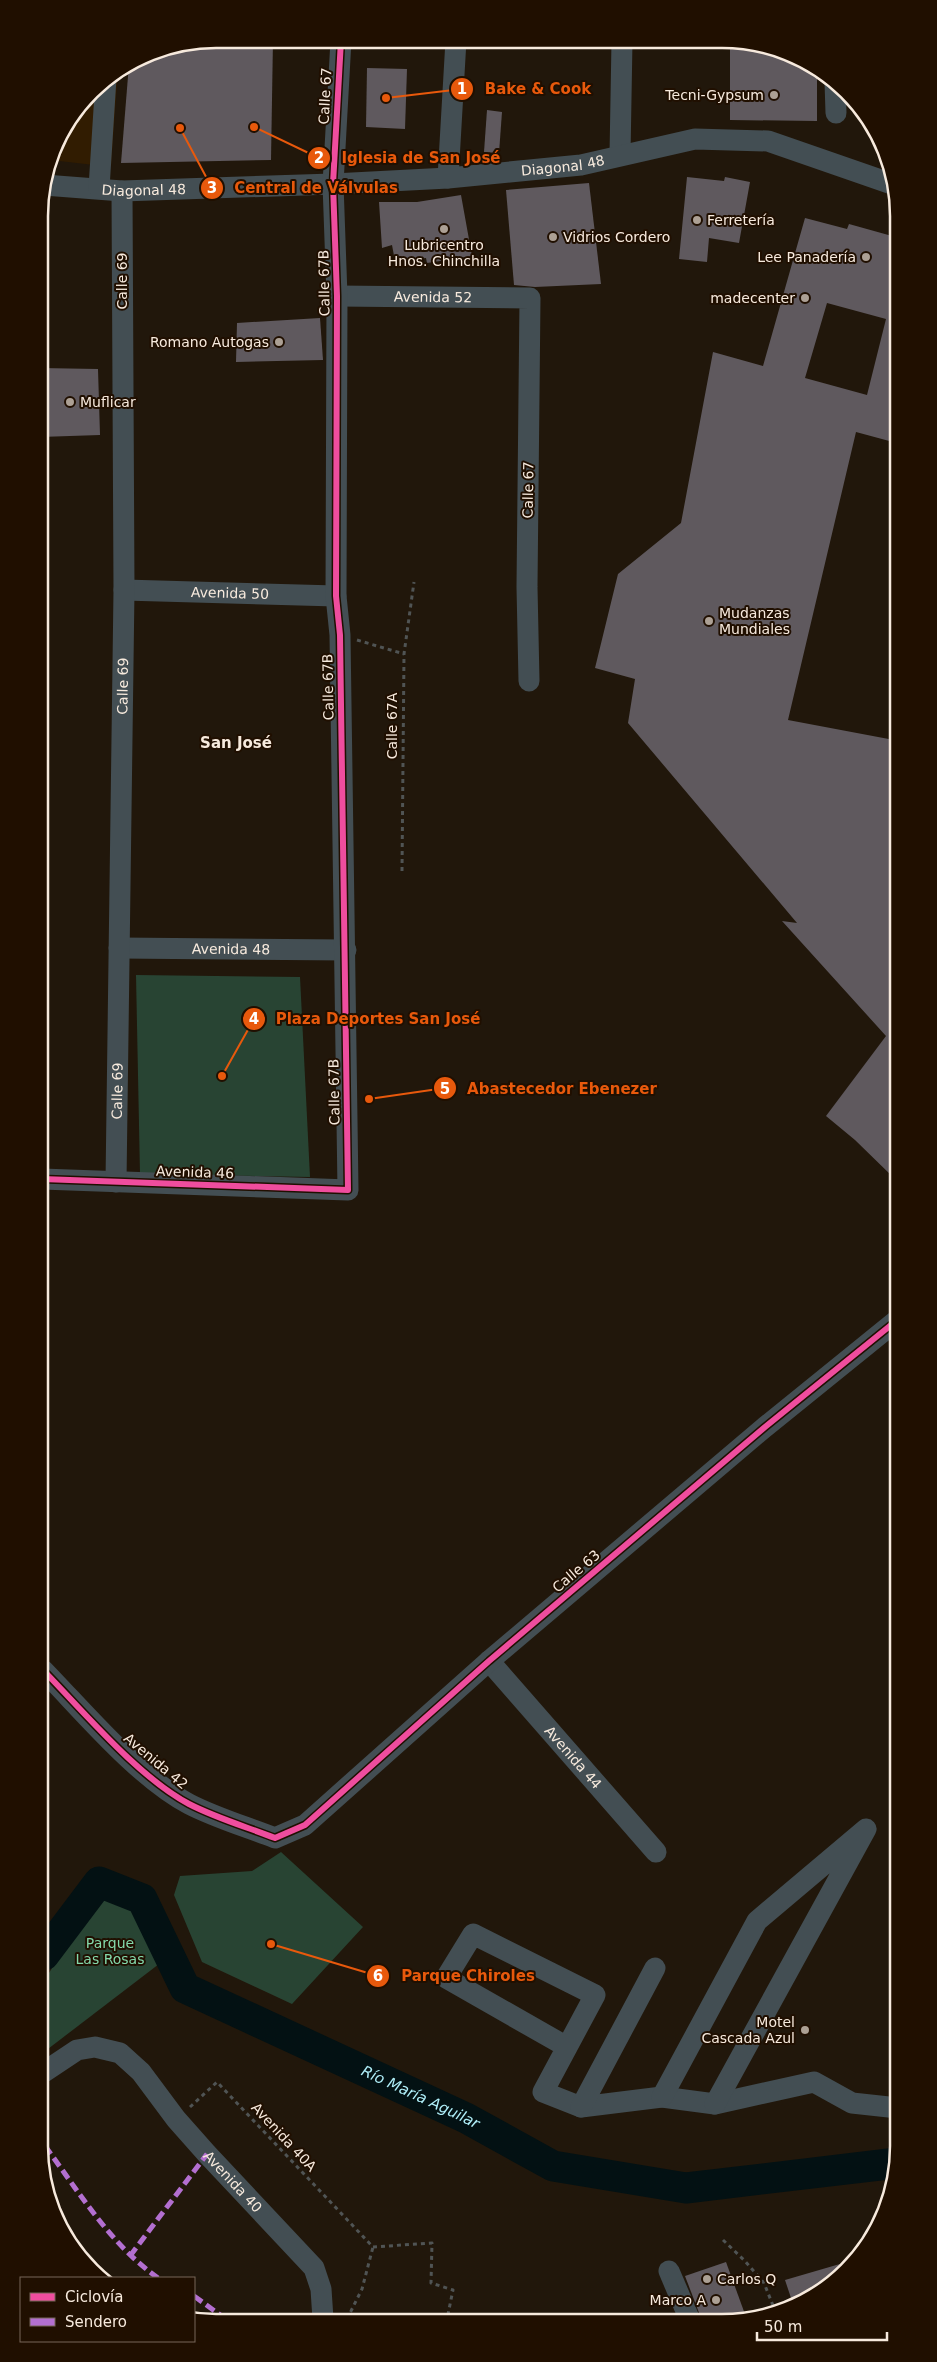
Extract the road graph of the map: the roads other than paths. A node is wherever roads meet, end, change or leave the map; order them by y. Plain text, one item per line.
1 (341, 48) edge
2 (456, 48) edge
3 (622, 48) edge
4 (105, 89) edge
5 (835, 93) edge
6 (836, 113) dead end
7 (620, 155) junction
8 (448, 178) junction
9 (886, 182) edge
10 (333, 184) junction
11 (51, 185) edge
12 (99, 188) junction
13 (122, 191) junction
14 (337, 296) junction
15 (530, 298) joint
16 (124, 590) junction
17 (336, 596) junction
18 (529, 681) dead end
19 (119, 948) junction
20 (346, 950) junction
21 (48, 1179) edge
22 (116, 1182) junction
23 (348, 1190) joint
24 (889, 1326) edge
25 (489, 1661) junction
26 (48, 1675) edge
27 (274, 1838) joint
28 (656, 1852) dead end
29 (655, 1968) dead end
30 (567, 2047) junction
31 (48, 2069) edge
32 (662, 2097) junction
33 (715, 2104) junction
34 (581, 2107) junction
35 (889, 2107) edge
36 (668, 2271) dead end
37 (323, 2314) edge
38 (687, 2314) edge

1 - 10 street, Calle 67
2 - 8 street
3 - 7 street
4 - 12 street
5 - 6 street
7 - 8 street, Diagonal 48
7 - 9 street, Diagonal 48
8 - 10 street, Diagonal 48
10 - 13 street, Diagonal 48
10 - 14 street, Calle 67B
11 - 12 street, Diagonal 48
12 - 13 street, Diagonal 48
13 - 16 street, Calle 69
14 - 15 street, Avenida 52
14 - 17 street, Calle 67B
15 - 18 street, Calle 67
16 - 17 street, Avenida 50
16 - 19 street, Calle 69
17 - 20 street, Calle 67B
19 - 20 street, Avenida 48
19 - 22 street, Calle 69
20 - 23 street, Calle 67B
21 - 22 street, Avenida 46
22 - 23 street, Avenida 46
24 - 25 street, Calle 63
25 - 27 street, Calle 63
25 - 28 street, Avenida 44
26 - 27 street, Avenida 42
29 - 34 street
30 - 30 street
30 - 34 street
31 - 37 street, Avenida 40
32 - 33 street
32 - 33 street
32 - 34 street
33 - 35 street
36 - 38 street

